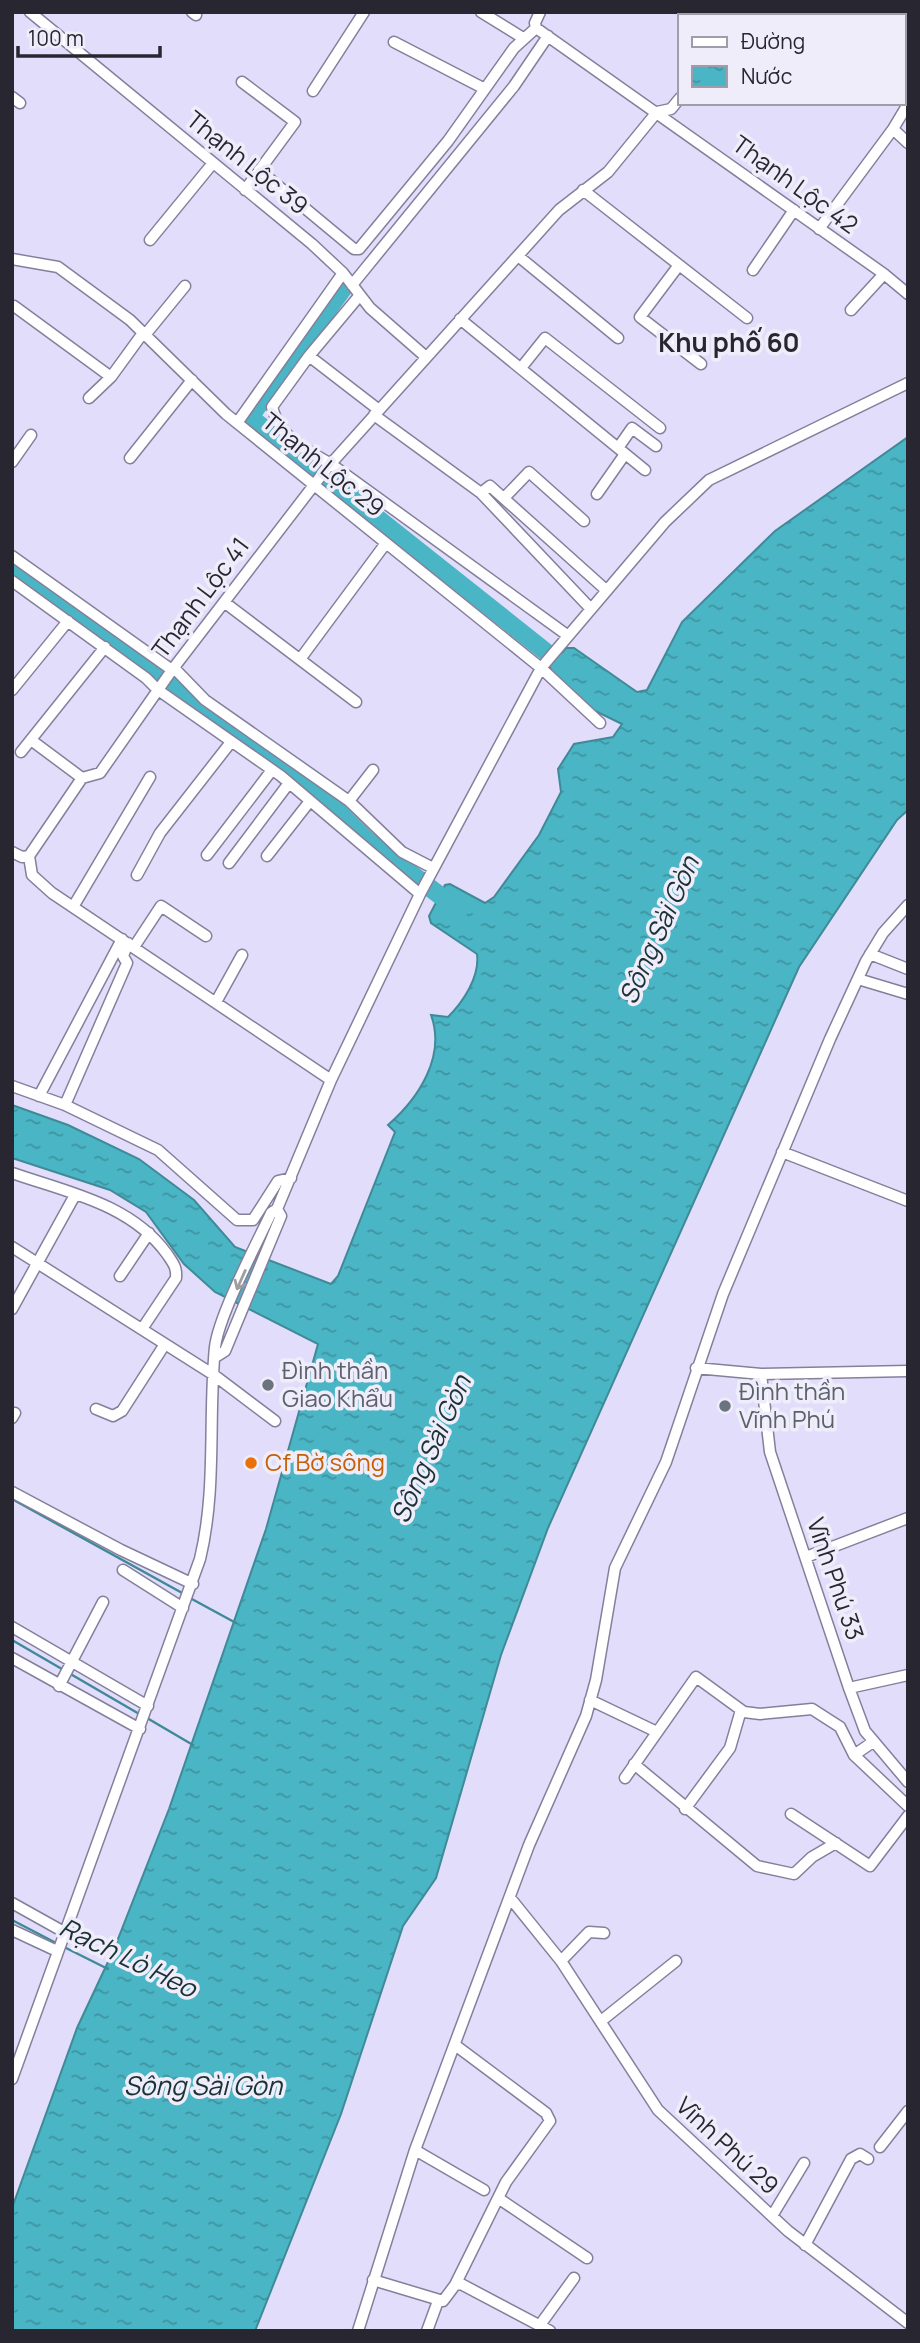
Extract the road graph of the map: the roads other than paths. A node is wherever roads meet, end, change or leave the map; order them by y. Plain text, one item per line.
1 (30, 12) edge
2 (363, 12) edge
3 (481, 12) edge
4 (540, 12) edge
5 (536, 28) junction
6 (548, 36) junction
7 (523, 38) junction
8 (394, 42) dead end
9 (242, 82) dead end
10 (485, 89) junction
11 (313, 92) dead end
12 (678, 100) edge
13 (908, 104) edge
14 (657, 112) junction
15 (893, 129) junction
16 (908, 143) edge
17 (213, 163) junction
18 (259, 170) junction
19 (245, 190) junction
20 (583, 190) junction
21 (794, 210) junction
22 (819, 229) junction
23 (150, 240) dead end
24 (518, 256) junction
25 (12, 259) edge
26 (679, 265) junction
27 (753, 270) dead end
28 (343, 272) junction
29 (884, 274) junction
30 (352, 285) junction
31 (185, 286) dead end
32 (908, 294) edge
33 (360, 295) junction
34 (14, 306) dead end
35 (851, 310) dead end
36 (747, 318) dead end
37 (460, 319) junction
38 (144, 334) junction
39 (618, 338) dead end
40 (309, 356) junction
41 (426, 357) junction
42 (701, 365) dead end
43 (521, 369) junction
44 (111, 377) junction
45 (192, 380) junction
46 (908, 383) edge
47 (89, 398) dead end
48 (376, 412) junction
49 (237, 423) junction
50 (660, 428) dead end
51 (31, 435) dead end
52 (656, 446) dead end
53 (621, 451) junction
54 (130, 458) dead end
55 (12, 462) edge
56 (329, 466) junction
57 (645, 470) dead end
58 (314, 485) junction
59 (481, 493) junction
60 (597, 494) dead end
61 (504, 498) junction
62 (584, 521) dead end
63 (386, 543) junction
64 (12, 556) edge
65 (12, 580) edge
66 (606, 590) junction
67 (224, 602) junction
68 (590, 608) junction
69 (68, 621) junction
70 (565, 637) junction
71 (105, 648) junction
72 (301, 658) junction
73 (541, 668) junction
74 (173, 669) junction
75 (159, 688) junction
76 (12, 690) edge
77 (356, 702) dead end
78 (600, 723) dead end
79 (31, 740) junction
80 (231, 742) junction
81 (22, 752) dead end
82 (272, 770) junction
83 (373, 770) dead end
84 (150, 777) dead end
85 (82, 778) junction
86 (289, 783) junction
87 (310, 801) junction
88 (349, 801) junction
89 (12, 852) edge
90 (208, 855) dead end
91 (29, 856) junction
92 (267, 856) dead end
93 (229, 863) dead end
94 (432, 870) junction
95 (137, 875) dead end
96 (419, 894) junction
97 (908, 905) edge
98 (73, 907) junction
99 (206, 936) dead end
100 (128, 943) junction
101 (242, 954) dead end
102 (870, 954) junction
103 (908, 969) edge
104 (858, 979) junction
105 (908, 994) edge
106 (216, 1002) junction
107 (331, 1080) junction
108 (12, 1086) edge
109 (39, 1096) junction
110 (65, 1105) junction
111 (782, 1152) junction
112 (12, 1173) edge
113 (291, 1178) junction
114 (75, 1195) junction
115 (908, 1200) edge
116 (149, 1233) junction
117 (12, 1247) edge
118 (37, 1265) junction
119 (120, 1276) dead end
120 (12, 1309) edge
121 (142, 1329) junction
122 (165, 1344) junction
123 (696, 1368) junction
124 (908, 1371) edge
125 (761, 1374) junction
126 (214, 1376) junction
127 (96, 1409) dead end
128 (275, 1421) dead end
129 (12, 1492) edge
130 (908, 1518) edge
131 (806, 1557) junction
132 (123, 1570) dead end
133 (192, 1587) junction
134 (103, 1602) dead end
135 (184, 1605) junction
136 (12, 1627) edge
137 (12, 1658) edge
138 (71, 1664) junction
139 (908, 1675) edge
140 (62, 1681) junction
141 (849, 1688) junction
142 (590, 1700) junction
143 (147, 1708) junction
144 (741, 1710) junction
145 (141, 1726) junction
146 (657, 1732) junction
147 (870, 1744) junction
148 (855, 1755) junction
149 (634, 1764) junction
150 (625, 1778) dead end
151 (908, 1782) edge
152 (908, 1806) edge
153 (685, 1809) junction
154 (791, 1814) dead end
155 (908, 1816) edge
156 (836, 1843) junction
157 (12, 1903) edge
158 (510, 1903) junction
159 (12, 1930) edge
160 (604, 1933) dead end
161 (63, 1935) junction
162 (57, 1950) junction
163 (561, 1961) junction
164 (676, 1961) dead end
165 (601, 2021) junction
166 (455, 2045) junction
167 (15, 2063) edge
168 (12, 2079) edge
169 (908, 2111) edge
170 (880, 2147) dead end
171 (415, 2150) junction
172 (868, 2159) dead end
173 (804, 2163) dead end
174 (484, 2190) dead end
175 (498, 2198) junction
176 (772, 2216) junction
177 (806, 2245) junction
178 (587, 2258) dead end
179 (573, 2278) dead end
180 (373, 2280) junction
181 (455, 2285) junction
182 (438, 2301) junction
183 (908, 2323) edge
184 (540, 2325) junction
185 (358, 2331) edge
186 (427, 2331) edge
187 (550, 2331) edge

1 - 17 street, Thạnh Lộc 39
2 - 11 street
3 - 7 street
4 - 5 street
5 - 6 street, Thạnh Lộc 42
5 - 7 street
6 - 14 street, Thạnh Lộc 42
6 - 30 street
7 - 10 street
8 - 10 street
9 - 18 street
10 - 18 street
12 - 14 street, Thạnh Lộc 41
13 - 15 street
14 - 20 street, Thạnh Lộc 41
14 - 21 street, Thạnh Lộc 42
15 - 16 street
15 - 22 street
17 - 19 street, Thạnh Lộc 39
17 - 23 street
18 - 19 street
19 - 28 street, Thạnh Lộc 39
20 - 24 street, Thạnh Lộc 41
20 - 26 street
21 - 22 street, Thạnh Lộc 42
21 - 27 street
22 - 29 street, Thạnh Lộc 42
24 - 37 street, Thạnh Lộc 41
24 - 39 street
25 - 38 street, Thạnh Lộc 29
26 - 36 street
26 - 42 street
28 - 30 street, Thạnh Lộc 39
28 - 49 street
29 - 32 street, Thạnh Lộc 42
29 - 35 street
30 - 33 street, Thạnh Lộc 39
31 - 38 street
33 - 40 street
33 - 41 street, Thạnh Lộc 39
34 - 44 street
37 - 41 street, Thạnh Lộc 41
37 - 43 street
38 - 44 street
38 - 45 street, Thạnh Lộc 29
40 - 48 street
40 - 56 street
41 - 48 street, Thạnh Lộc 41
43 - 50 street
43 - 53 street
44 - 47 street
45 - 49 street, Thạnh Lộc 29
45 - 54 street
46 - 66 street
48 - 56 street, Thạnh Lộc 41
48 - 59 street
49 - 58 street, Thạnh Lộc 29
51 - 55 street
52 - 53 street
53 - 57 street
53 - 60 street
56 - 58 street, Thạnh Lộc 41
56 - 70 street
58 - 63 street, Thạnh Lộc 29
58 - 67 street, Thạnh Lộc 41
59 - 61 street
59 - 68 street
61 - 62 street
61 - 66 street
63 - 72 street
63 - 73 street, Thạnh Lộc 29
64 - 74 street
65 - 69 street
66 - 68 street
67 - 72 street
67 - 74 street, Thạnh Lộc 41
68 - 70 street
69 - 71 street
69 - 76 street
70 - 73 street
71 - 75 street
71 - 79 street
72 - 77 street
73 - 78 street, Thạnh Lộc 29
73 - 94 street
74 - 75 street, Thạnh Lộc 41
74 - 88 street
75 - 80 street
75 - 85 street, Thạnh Lộc 41
79 - 81 street
79 - 85 street
80 - 82 street
80 - 95 street
82 - 86 street
82 - 90 street
83 - 88 street
84 - 98 street
85 - 91 street, Thạnh Lộc 41
86 - 87 street
86 - 93 street
87 - 92 street
87 - 96 street
88 - 94 street
89 - 91 street
91 - 98 street
94 - 96 street
96 - 107 street
97 - 102 street
98 - 100 street
99 - 100 street
100 - 106 street
100 - 109 street
100 - 110 street
101 - 106 street
102 - 103 street
102 - 104 street
104 - 105 street
104 - 111 street
106 - 107 street
107 - 113 street
108 - 109 street
109 - 110 street
110 - 113 street
111 - 115 street
111 - 123 street
112 - 114 street
113 - 126 street
114 - 116 street
114 - 118 street
116 - 119 street
116 - 121 street
117 - 118 street
118 - 120 street
118 - 121 street
121 - 122 street
122 - 126 street
122 - 127 street
123 - 125 street
123 - 142 street
124 - 125 street
125 - 131 street, Vĩnh Phú 33
126 - 128 street
126 - 133 street
129 - 133 street
130 - 131 street
131 - 141 street, Vĩnh Phú 33
132 - 135 street
133 - 135 street
134 - 138 street
135 - 143 street
136 - 138 street
137 - 140 street
138 - 140 street
138 - 143 street
139 - 141 street
140 - 145 street
141 - 147 street, Vĩnh Phú 33
142 - 146 street
142 - 158 street
143 - 145 street
144 - 146 street
144 - 148 street
144 - 153 street
145 - 161 street
146 - 149 street
147 - 148 street
147 - 151 street, Vĩnh Phú 33
148 - 152 street
149 - 150 street
149 - 153 street
153 - 156 street
154 - 156 street
155 - 156 street
157 - 161 street
158 - 163 street, Vĩnh Phú 29
158 - 166 street
159 - 162 street
160 - 163 street
161 - 162 street
162 - 167 street
163 - 165 street, Vĩnh Phú 29
164 - 165 street
165 - 176 street, Vĩnh Phú 29
166 - 171 street
166 - 175 street
167 - 168 street
169 - 170 street
171 - 174 street
171 - 180 street
172 - 177 street
173 - 176 street
175 - 178 street
175 - 181 street
176 - 177 street, Vĩnh Phú 29
177 - 183 street, Vĩnh Phú 29
179 - 184 street
180 - 182 street
180 - 185 street
181 - 182 street
181 - 184 street
182 - 186 street
184 - 187 street

